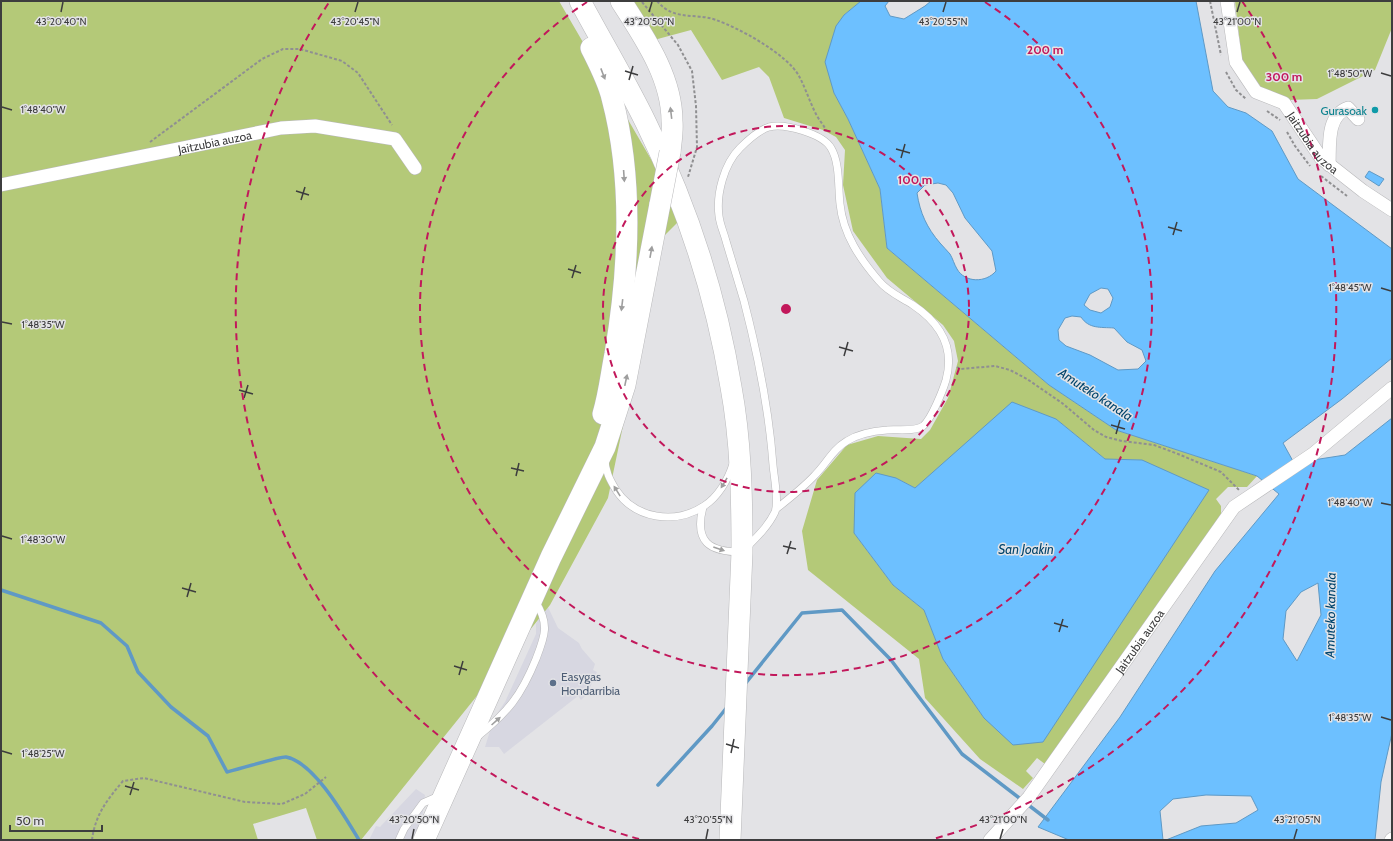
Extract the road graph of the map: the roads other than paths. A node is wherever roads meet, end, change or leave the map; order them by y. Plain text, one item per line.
1 (570, 1) edge
2 (580, 1) edge
3 (620, 1) edge
4 (1227, 1) edge
5 (601, 40) junction
6 (1358, 119) dead end
7 (1329, 165) junction
8 (415, 168) dead end
9 (1, 185) edge
10 (1392, 210) edge
11 (1392, 388) edge
12 (605, 447) junction
13 (739, 447) junction
14 (703, 507) junction
15 (776, 509) junction
16 (742, 552) junction
17 (552, 557) junction
18 (533, 598) junction
19 (466, 746) junction
20 (445, 793) junction
21 (399, 840) edge
22 (424, 840) edge
23 (730, 840) edge
24 (990, 840) edge

1 - 5 main road
1 -> 17 main road
2 - 5 main road
12 -> 3 main road, bridge
4 - 7 street, Jaitzubia auzoa
5 - 13 main road
6 - 7 street
7 - 10 street, Jaitzubia auzoa
8 - 9 street, Jaitzubia auzoa
11 - 24 street, Jaitzubia auzoa
14 -> 12 lane
12 - 17 main road
13 -> 14 lane
13 - 16 main road
14 -> 16 lane
15 - 15 lane
15 - 16 lane
16 - 23 main road
17 - 18 main road
18 - 19 main road
19 -> 18 lane
19 - 20 main road
20 - 21 lane
20 - 22 main road

